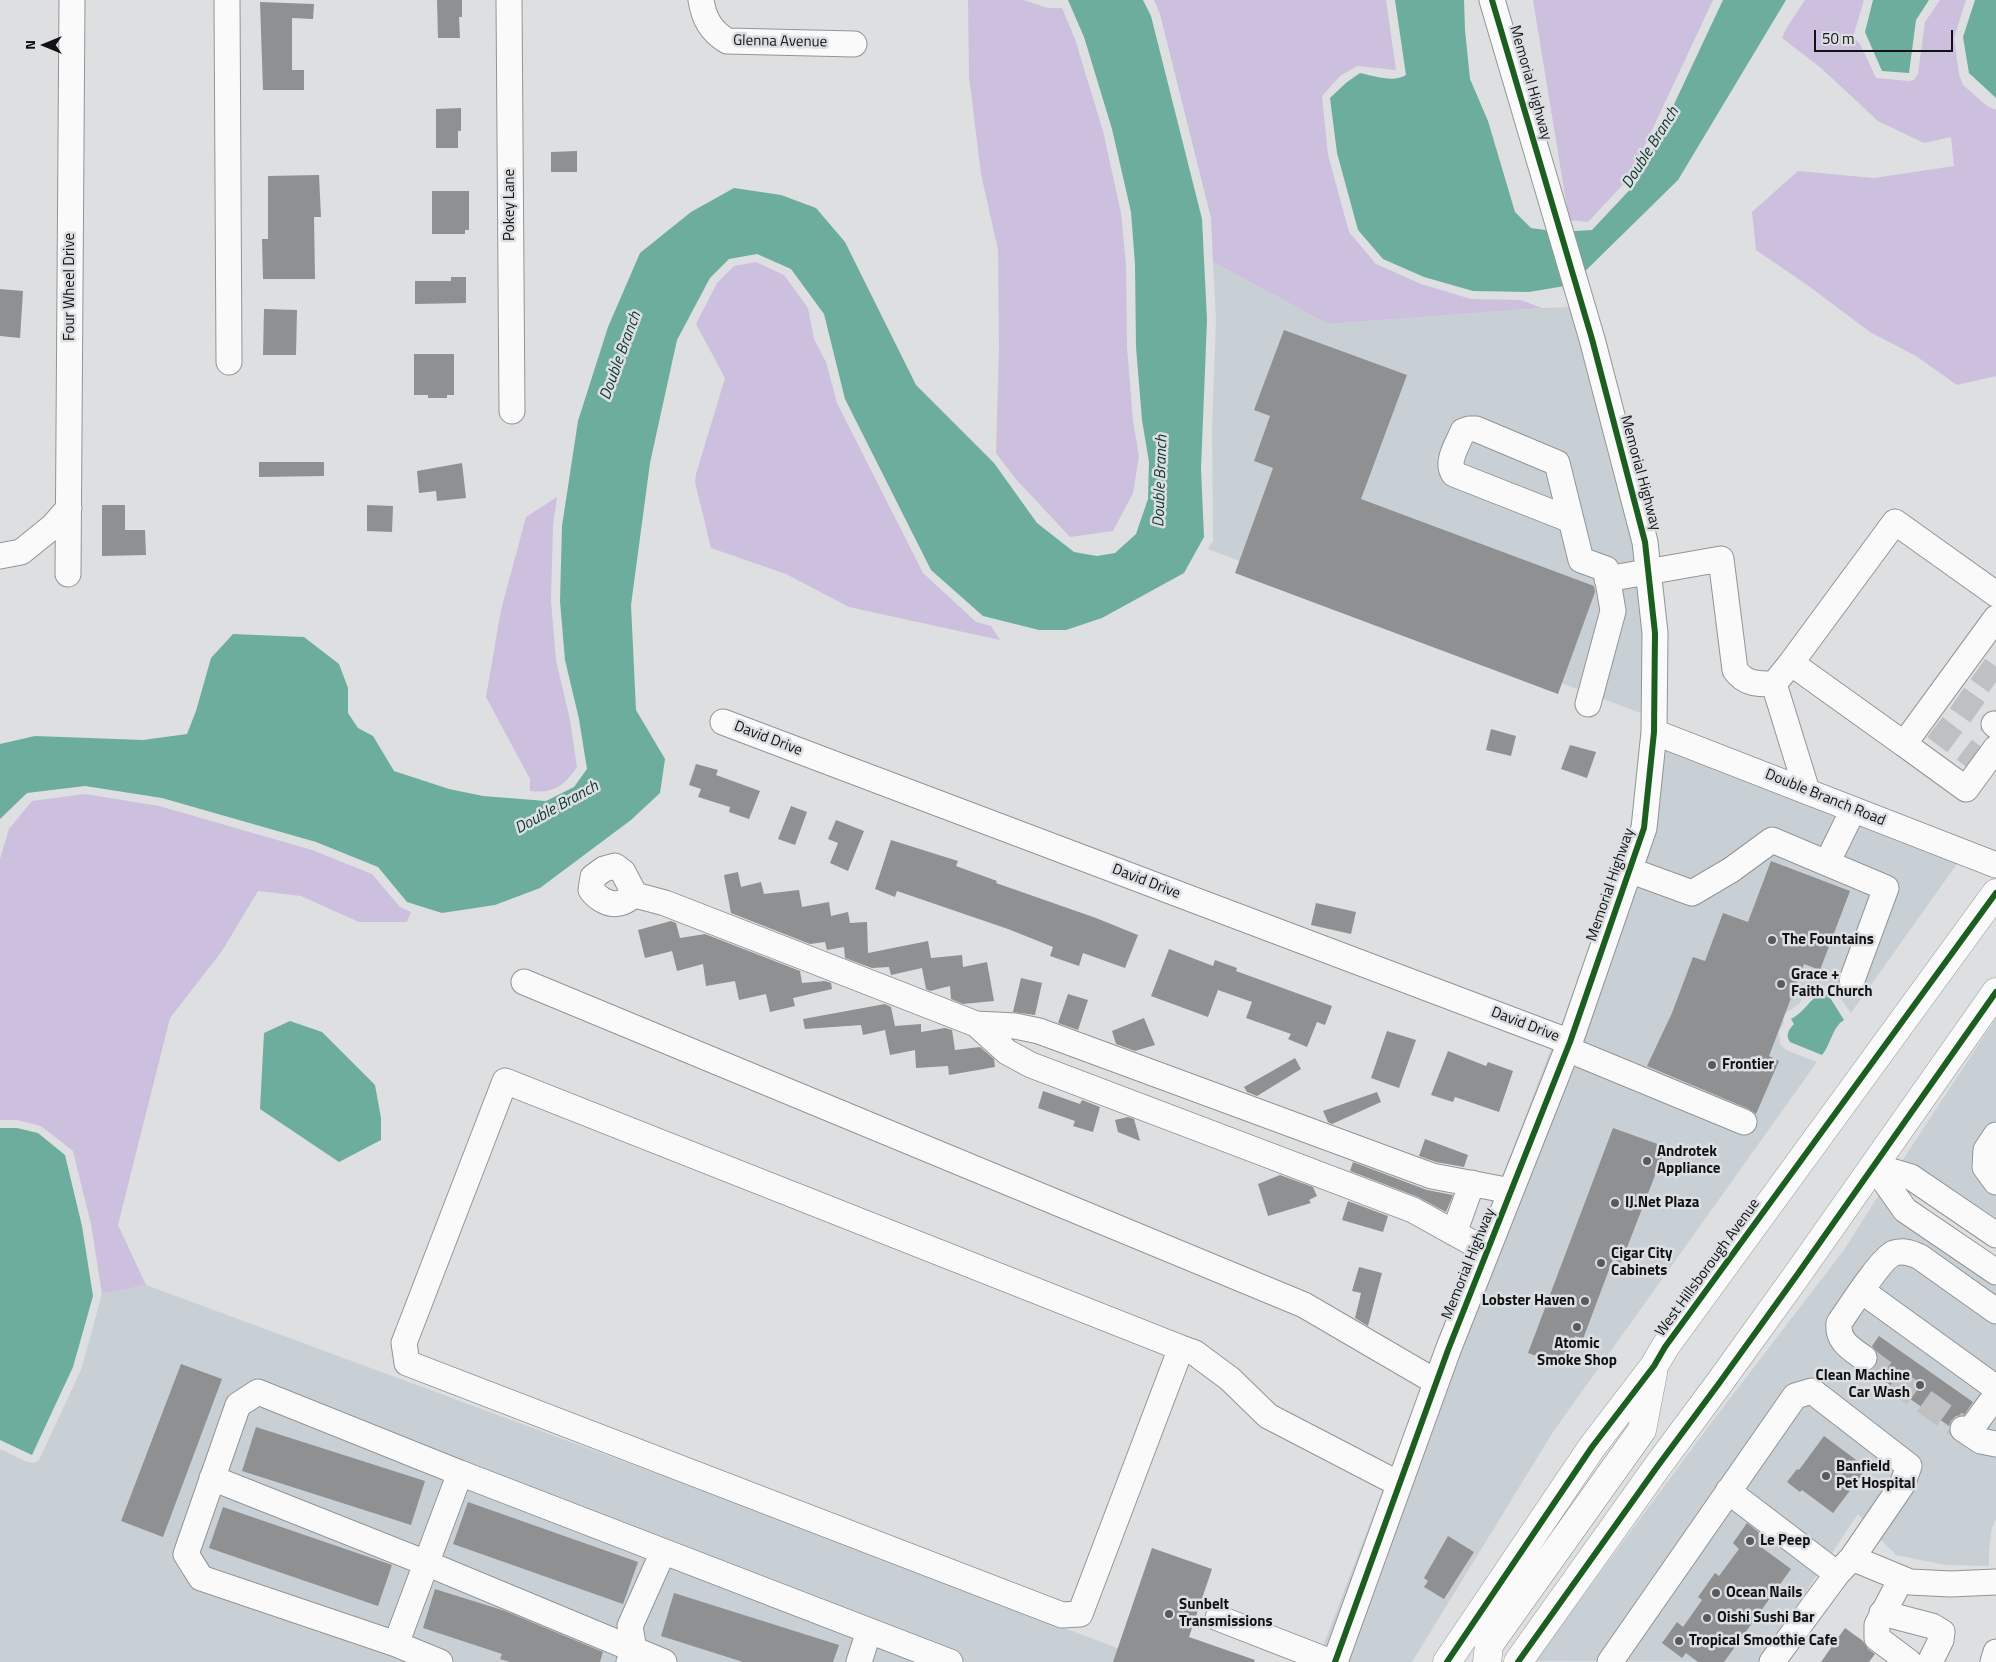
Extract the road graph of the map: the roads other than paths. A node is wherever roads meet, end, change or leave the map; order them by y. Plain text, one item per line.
1 (72, 0) edge
2 (226, 0) edge
3 (509, 0) edge
4 (701, 0) edge
5 (1492, 0) edge
6 (854, 44) dead end
7 (229, 362) dead end
8 (512, 411) dead end
9 (69, 508) junction
10 (1571, 520) junction
11 (0, 556) edge
12 (1648, 572) junction
13 (68, 574) dead end
14 (1607, 579) junction
15 (1996, 594) edge
16 (1993, 629) edge
17 (1791, 663) junction
18 (1774, 684) junction
19 (1588, 704) dead end
20 (723, 722) dead end
21 (1654, 732) junction
22 (1904, 744) junction
23 (1989, 744) edge
24 (1807, 791) junction
25 (1853, 810) junction
26 (1827, 864) junction
27 (1996, 865) edge
28 (1629, 870) junction
29 (1996, 893) edge
30 (635, 895) dead end
31 (1852, 980) dead end
32 (524, 982) dead end
33 (1996, 992) edge
34 (976, 1024) junction
35 (1568, 1046) junction
36 (1096, 1052) junction
37 (1083, 1084) junction
38 (1264, 1114) junction
39 (1744, 1122) dead end
40 (1996, 1135) edge
41 (1250, 1148) junction
42 (1874, 1166) junction
43 (1996, 1182) edge
44 (1472, 1183) junction
45 (1511, 1191) junction
46 (1454, 1233) junction
47 (1995, 1234) edge
48 (1487, 1251) junction
49 (1987, 1266) edge
50 (1957, 1284) junction
51 (1862, 1291) junction
52 (1996, 1312) edge
53 (1181, 1348) junction
54 (1864, 1358) tunnel mouth
55 (1654, 1366) junction
56 (1436, 1382) junction
57 (1996, 1388) edge
58 (1996, 1395) edge
59 (1996, 1444) edge
60 (460, 1473) junction
61 (212, 1478) junction
62 (1399, 1484) junction
63 (1728, 1491) junction
64 (663, 1552) junction
65 (426, 1563) junction
66 (1845, 1566) junction
67 (1900, 1579) junction
68 (1996, 1582) edge
69 (1882, 1613) junction
70 (1218, 1618) dead end
71 (869, 1631) junction
72 (396, 1644) junction
73 (1996, 1652) edge
74 (632, 1656) edge
75 (1523, 1658) edge
76 (440, 1662) edge
77 (664, 1662) edge
78 (859, 1662) edge
79 (950, 1662) edge
80 (1331, 1662) edge
81 (1335, 1662) edge
82 (1447, 1662) edge
83 (1487, 1662) edge
84 (1610, 1662) edge
85 (1772, 1662) edge
86 (1910, 1662) edge
87 (1930, 1662) edge
88 (1993, 1662) edge

1 - 9 street, Four Wheel Drive
2 - 7 street
3 - 8 street, Pokey Lane
4 - 6 street, Glenna Avenue
5 - 12 street, Memorial Highway
9 - 11 street
9 - 13 street, Four Wheel Drive
10 - 10 street
10 - 14 street
12 - 14 street
12 - 18 street
12 - 21 street, Memorial Highway
14 - 19 street
15 - 17 street
16 - 22 street
17 - 18 street
17 - 22 street
18 - 24 street
20 - 35 street, David Drive
21 - 24 street, Double Branch Road
21 - 28 street, Memorial Highway
22 - 23 street
24 - 25 street, Double Branch Road
25 - 26 street
25 - 27 street, Double Branch Road
26 - 28 street
26 - 31 street
28 - 35 street, Memorial Highway
29 - 55 main road, West Hillsborough Avenue
30 - 34 street
32 - 56 street
33 - 42 main road
34 - 36 street
34 - 37 street
35 - 39 street, David Drive
35 - 45 street, Memorial Highway
36 - 37 street
36 - 38 street
37 - 41 street
38 - 41 street
38 - 44 street
40 - 43 street
41 - 46 street
42 - 47 street
42 - 49 street
42 - 75 main road
44 - 45 street
44 - 46 street
45 - 48 street, Memorial Highway
46 - 48 street
47 - 49 street
48 - 56 street, Memorial Highway
49 - 50 street
50 - 51 street
50 - 52 street
51 - 54 street
51 - 57 street
53 - 53 street
53 - 62 street
55 - 82 main road, West Hillsborough Avenue
55 - 83 main road
56 - 62 street, Memorial Highway
58 - 59 street
60 - 61 street
60 - 64 street
60 - 65 street
61 - 65 street
61 - 72 street
62 - 81 street, Memorial Highway
63 - 66 street
63 - 66 street
63 - 84 street
64 - 71 street
64 - 74 street
65 - 72 street
65 - 74 street
66 - 67 street
66 - 85 street
67 - 68 street
67 - 69 street
69 - 86 street
69 - 87 street
70 - 80 street
71 - 78 street
71 - 79 street
72 - 76 street
73 - 88 street
74 - 77 street

